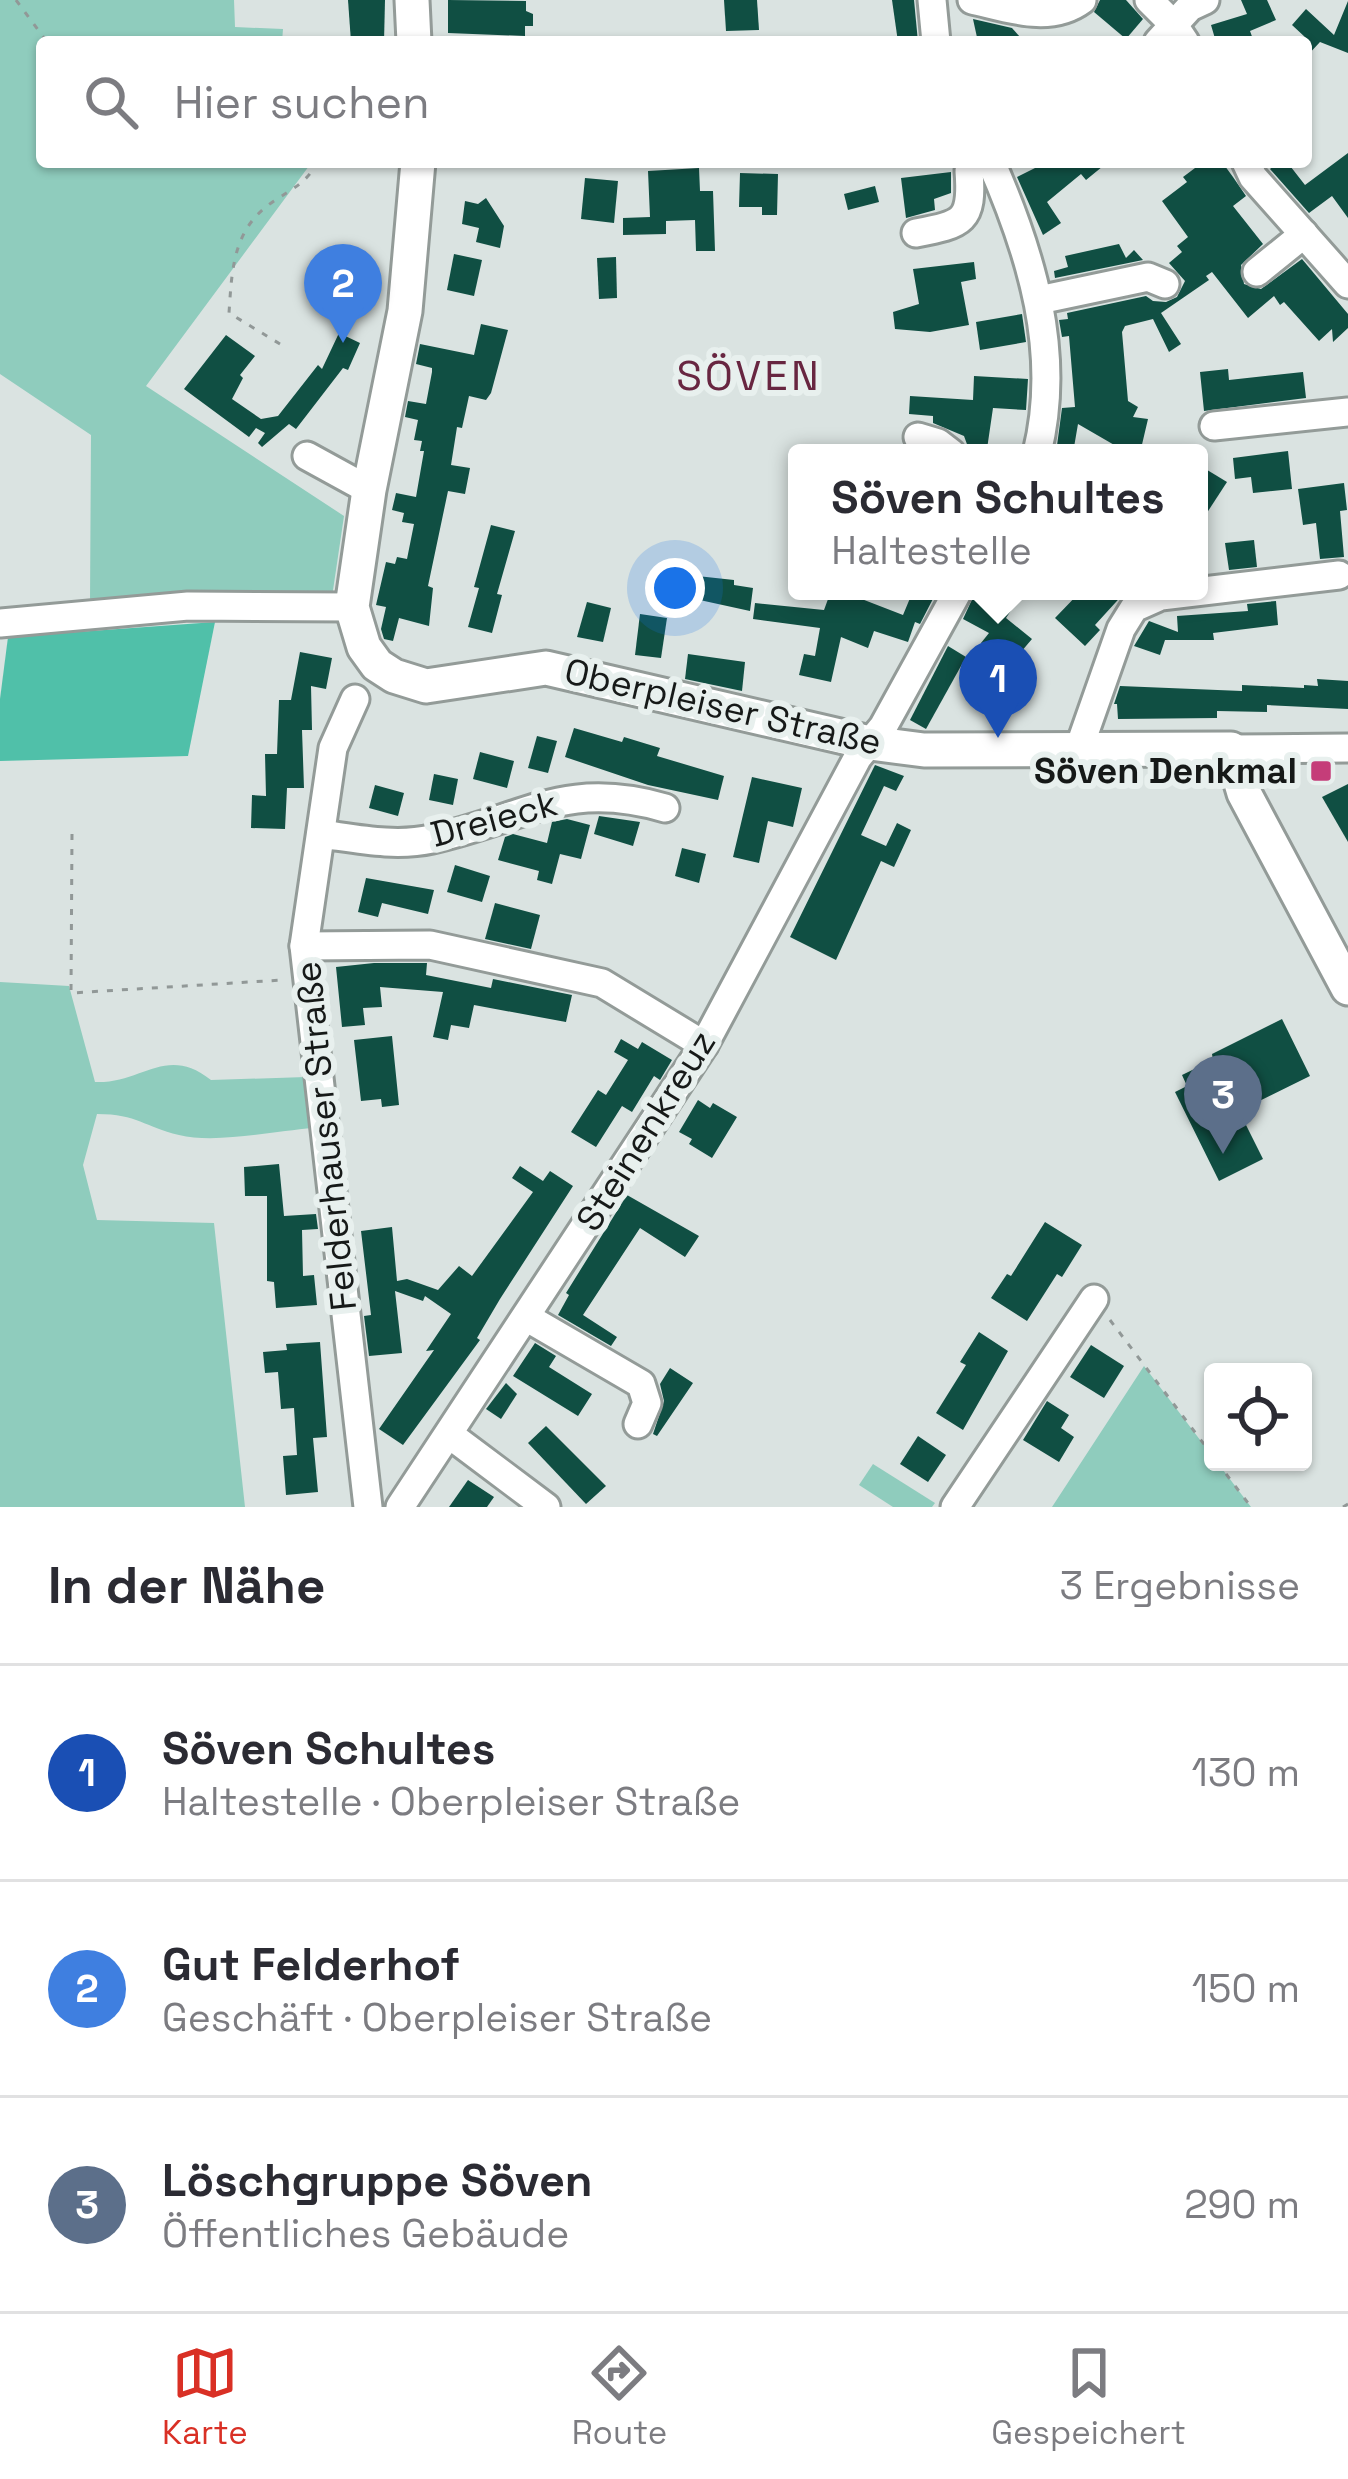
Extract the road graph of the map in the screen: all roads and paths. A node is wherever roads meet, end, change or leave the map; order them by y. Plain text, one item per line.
1 (16, 0) edge
2 (412, 0) edge
3 (932, 0) edge
4 (972, 0) edge
5 (1082, 0) edge
6 (1149, 0) edge
7 (1205, 0) edge
8 (42, 36) edge
9 (414, 36) edge
10 (935, 36) edge
11 (1172, 36) edge
12 (314, 168) edge
13 (417, 168) edge
14 (972, 168) edge
15 (994, 168) edge
16 (1249, 168) edge
17 (916, 233) dead end
18 (1304, 234) junction
19 (1257, 272) dead end
20 (1165, 284) dead end
21 (1348, 284) edge
22 (1039, 300) junction
23 (280, 344) dead end
24 (1348, 412) edge
25 (1214, 426) dead end
26 (919, 437) dead end
27 (939, 444) edge
28 (1038, 444) edge
29 (308, 455) dead end
30 (369, 490) junction
31 (1339, 575) dead end
32 (1208, 590) edge
33 (953, 600) edge
34 (1152, 600) edge
35 (352, 607) junction
36 (0, 623) edge
37 (355, 699) dead end
38 (870, 743) junction
39 (1231, 748) junction
40 (1348, 748) edge
41 (1083, 749) junction
42 (665, 808) dead end
43 (73, 834) dead end
44 (321, 834) junction
45 (304, 946) junction
46 (308, 981) junction
47 (1348, 988) edge
48 (704, 1045) junction
49 (1094, 1299) joint
50 (526, 1317) junction
51 (638, 1424) dead end
52 (450, 1435) junction
53 (1204, 1444) edge
54 (1224, 1471) edge
55 (368, 1507) edge
56 (400, 1507) edge
57 (545, 1507) edge
58 (955, 1507) edge
59 (1251, 1507) edge

1 - 8 path
2 - 9 main road
3 - 10 street
4 - 5 street
6 - 11 street
7 - 11 street
12 - 23 path
13 - 30 main road
14 - 17 street
15 - 22 street
16 - 18 street
18 - 19 street
18 - 21 street
20 - 22 street
22 - 28 street
24 - 25 street
26 - 27 street
29 - 30 street
30 - 35 main road
31 - 32 street
33 - 38 street, Steinenkreuz
34 - 41 street
35 - 36 street
35 - 38 main road, Oberpleiser Straße
37 - 44 street, Felderhauser Straße
38 - 41 main road, Oberpleiser Straße
38 - 48 street, Steinenkreuz
39 - 40 street
39 - 41 main road, Oberpleiser Straße
39 - 47 main road
42 - 44 street, Dreieck
43 - 46 path
44 - 45 street, Felderhauser Straße
45 - 46 street, Felderhauser Straße
45 - 48 street
46 - 55 street, Felderhauser Straße
48 - 50 street, Steinenkreuz
49 - 53 path
49 - 58 street
50 - 51 street
50 - 52 street, Steinenkreuz
52 - 56 street, Steinenkreuz
52 - 57 street
54 - 59 path

